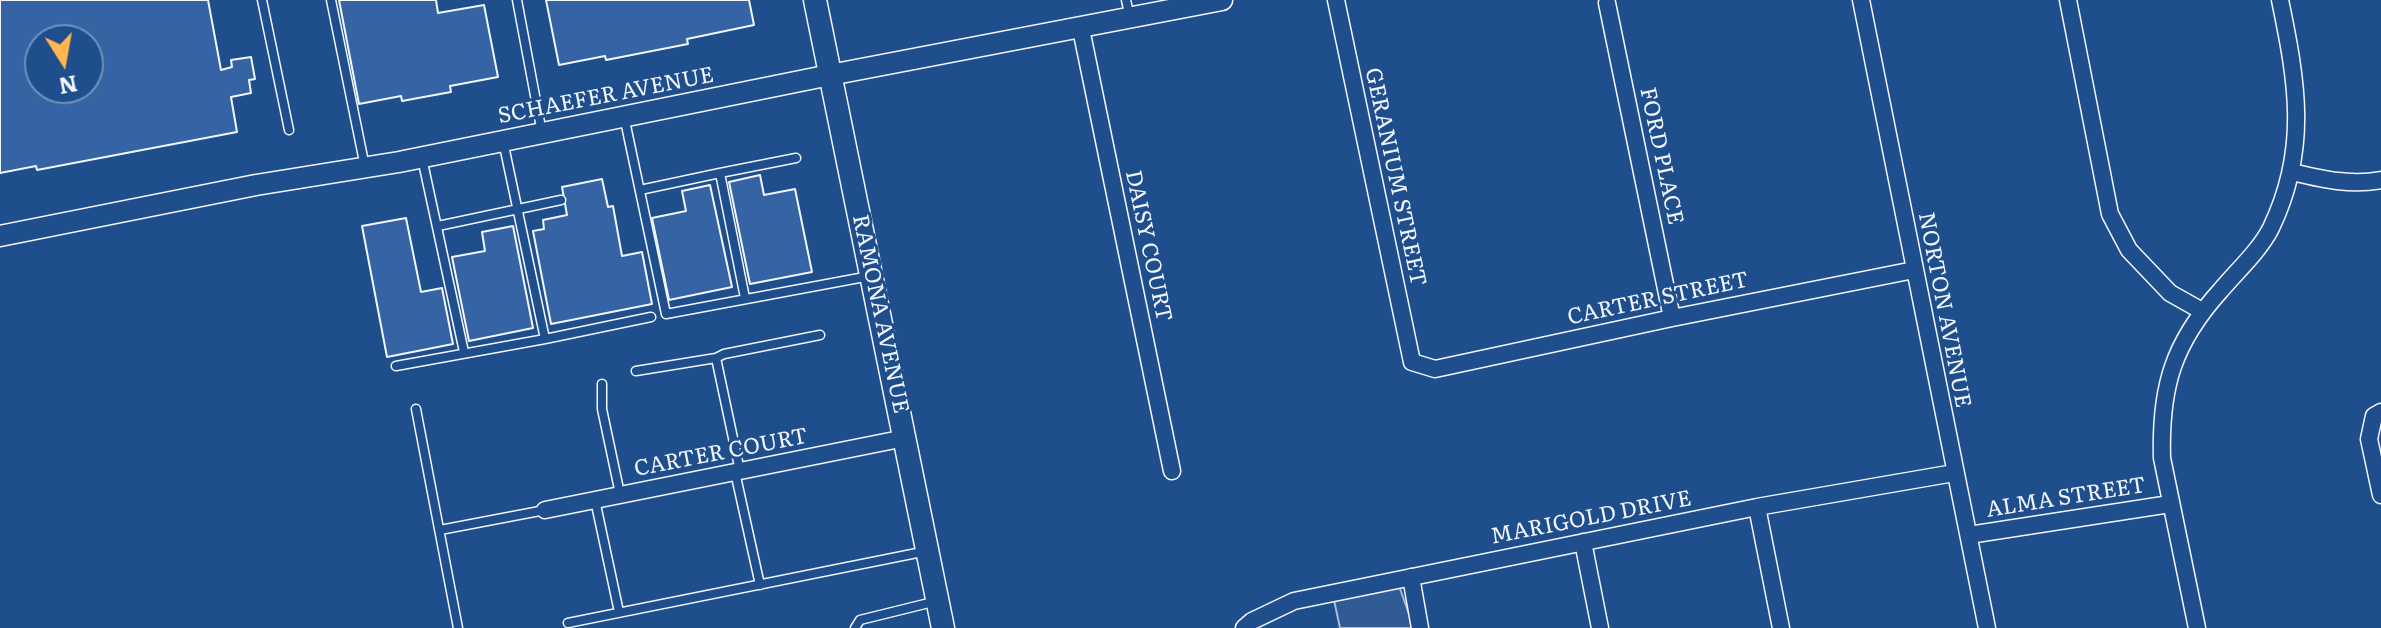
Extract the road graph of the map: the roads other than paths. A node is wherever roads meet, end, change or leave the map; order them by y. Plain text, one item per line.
1 (262, 0) edge
2 (331, 0) edge
3 (517, 0) edge
4 (815, 0) edge
5 (1222, 0) edge
6 (1336, 0) edge
7 (1861, 0) edge
8 (2068, 0) edge
9 (2280, 0) edge
10 (1607, 3) dead end
11 (1128, 9) edge
12 (1081, 29) junction
13 (830, 75) junction
14 (624, 116) junction
15 (289, 130) dead end
16 (542, 133) junction
17 (503, 141) junction
18 (422, 158) junction
19 (796, 158) dead end
20 (366, 167) junction
21 (2292, 172) junction
22 (720, 173) junction
23 (2381, 180) edge
24 (640, 190) junction
25 (561, 200) dead end
26 (519, 209) junction
27 (438, 226) junction
28 (0, 236) edge
29 (1914, 270) junction
30 (871, 276) junction
31 (745, 298) junction
32 (2202, 311) junction
33 (651, 317) dead end
34 (1672, 318) junction
35 (820, 335) dead end
36 (545, 339) junction
37 (464, 352) junction
38 (716, 358) junction
39 (1412, 362) joint
40 (396, 366) dead end
41 (636, 371) dead end
42 (602, 384) dead end
43 (416, 409) dead end
44 (2377, 414) edge
45 (905, 438) junction
46 (1172, 471) dead end
47 (737, 472) junction
48 (1954, 473) junction
49 (620, 495) junction
50 (2381, 495) edge
51 (595, 500) junction
52 (2170, 504) junction
53 (1757, 507) junction
54 (545, 510) joint
55 (440, 530) junction
56 (1969, 535) junction
57 (1583, 542) junction
58 (928, 551) junction
59 (1411, 577) junction
60 (760, 585) junction
61 (938, 601) junction
62 (619, 612) junction
63 (568, 623) dead end
64 (458, 628) edge
65 (855, 628) edge
66 (943, 628) edge
67 (1244, 628) edge
68 (1420, 628) edge
69 (1600, 628) edge
70 (1781, 628) edge
71 (1987, 628) edge
72 (2197, 628) edge

1 - 15 lane
2 - 20 lane
3 - 16 lane
4 - 13 main road, RAMONA AVENUE
5 - 11 street, SCHAEFER AVENUE
6 - 39 street, GERANIUM STREET
7 - 29 street, NORTON AVENUE
8 - 32 street
9 - 21 street
10 - 34 street, FORD PLACE
11 - 12 street, SCHAEFER AVENUE
12 - 13 street, SCHAEFER AVENUE
12 - 46 street, DAISY COURT
13 - 14 street, SCHAEFER AVENUE
13 - 30 main road, RAMONA AVENUE
14 - 16 street, SCHAEFER AVENUE
14 - 24 lane
16 - 17 street, SCHAEFER AVENUE
17 - 18 street, SCHAEFER AVENUE
17 - 26 lane
18 - 20 street, SCHAEFER AVENUE
18 - 27 lane
19 - 22 lane
20 - 28 street, SCHAEFER AVENUE
21 - 23 street
21 - 32 street
22 - 24 lane
22 - 31 lane
24 - 31 lane
25 - 26 lane
26 - 27 lane
26 - 36 lane
27 - 37 lane
29 - 34 street, CARTER STREET
29 - 48 street, NORTON AVENUE
30 - 31 lane
30 - 45 main road, RAMONA AVENUE
32 - 52 street
33 - 36 lane
34 - 39 street, CARTER STREET
35 - 38 lane
36 - 37 lane
37 - 40 lane
38 - 41 lane
38 - 47 lane
42 - 49 lane
43 - 55 lane
44 - 50 street
45 - 47 street, CARTER COURT
45 - 58 main road, RAMONA AVENUE
47 - 49 street, CARTER COURT
47 - 60 lane
48 - 53 street, MARIGOLD DRIVE
48 - 56 street, NORTON AVENUE
49 - 51 street, CARTER COURT
51 - 54 street, CARTER COURT
51 - 62 lane
52 - 56 street, ALMA STREET
52 - 72 street
53 - 57 street, MARIGOLD DRIVE
53 - 70 street
54 - 55 lane
55 - 64 lane
56 - 71 street, NORTON AVENUE
57 - 59 street, MARIGOLD DRIVE
57 - 69 street
58 - 60 lane
58 - 61 main road, RAMONA AVENUE
59 - 67 street, MARIGOLD DRIVE
59 - 68 street
60 - 62 lane
61 - 65 lane
61 - 66 main road, RAMONA AVENUE
62 - 63 lane

